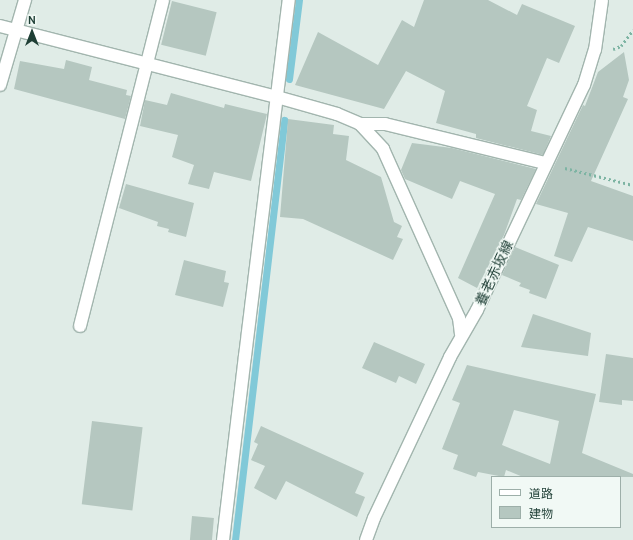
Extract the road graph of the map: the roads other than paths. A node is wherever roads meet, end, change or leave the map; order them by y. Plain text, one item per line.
1 (25, 0) edge
2 (163, 0) edge
3 (289, 0) edge
4 (602, 0) edge
5 (0, 26) edge
6 (16, 30) junction
7 (147, 64) junction
8 (0, 84) edge
9 (277, 96) junction
10 (360, 124) junction
11 (545, 163) junction
12 (80, 326) dead end
13 (461, 334) junction
14 (223, 540) edge
15 (366, 540) edge

1 - 6 street
2 - 7 street
3 - 9 street
4 - 11 street, 養老赤坂線
5 - 6 street
6 - 7 street
6 - 8 street
7 - 9 street
7 - 12 street
9 - 10 street
9 - 14 street
10 - 11 street
10 - 13 street
11 - 13 street, 養老赤坂線
13 - 15 street, 養老赤坂線

